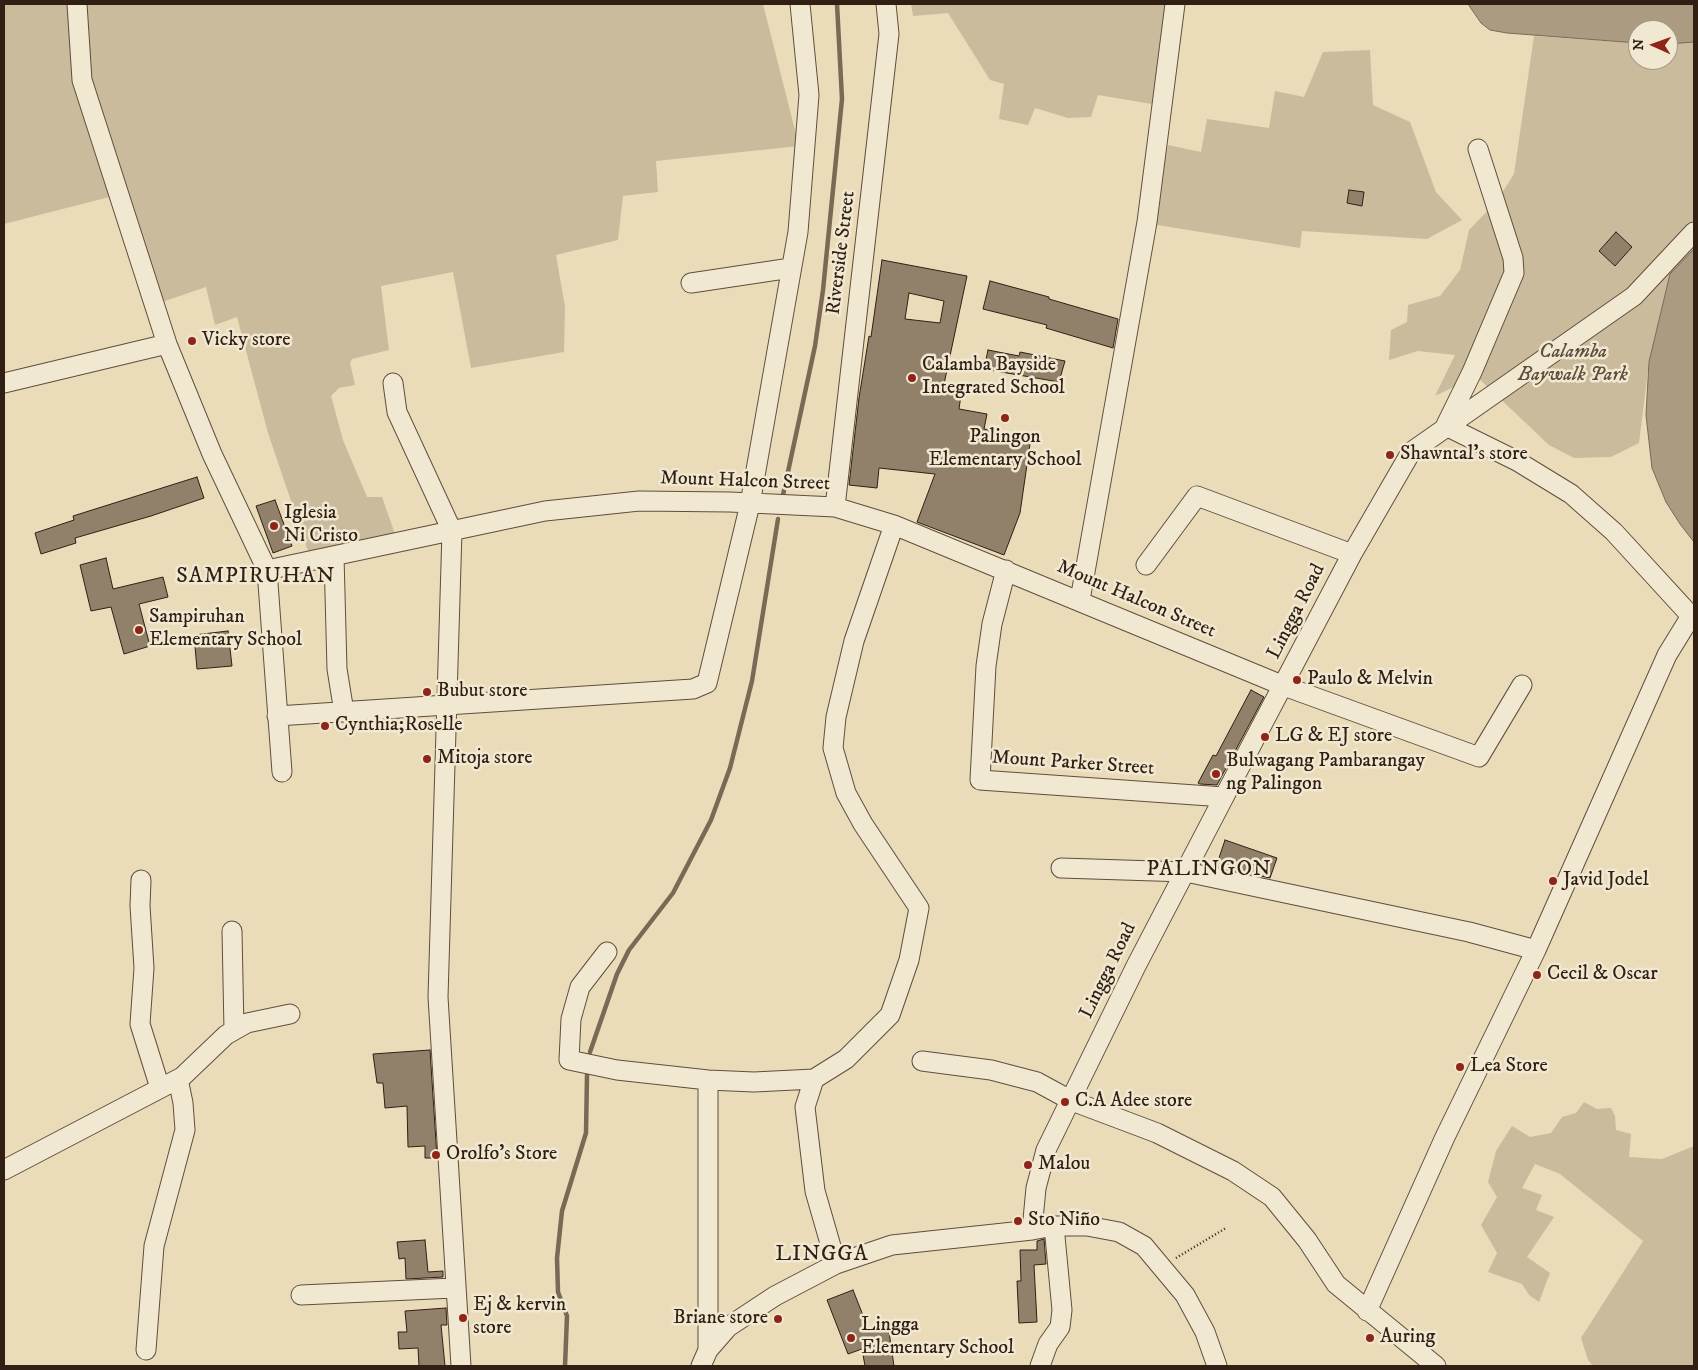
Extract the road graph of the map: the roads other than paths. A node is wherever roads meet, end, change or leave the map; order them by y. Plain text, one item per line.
1 (77, 4) edge
2 (800, 4) edge
3 (886, 4) edge
4 (1175, 4) edge
5 (1478, 150) dead end
6 (1694, 232) edge
7 (792, 268) junction
8 (691, 283) dead end
9 (167, 344) junction
10 (4, 383) edge
11 (393, 383) dead end
12 (1446, 426) junction
13 (750, 504) junction
14 (835, 507) junction
15 (894, 525) junction
16 (452, 531) junction
17 (1352, 554) junction
18 (334, 556) junction
19 (1146, 565) dead end
20 (267, 570) junction
21 (1006, 570) junction
22 (1080, 600) junction
23 (1522, 685) dead end
24 (1284, 686) junction
25 (448, 704) junction
26 (344, 712) junction
27 (277, 716) junction
28 (282, 772) dead end
29 (1224, 797) junction
30 (1061, 868) dead end
31 (1186, 872) junction
32 (141, 880) dead end
33 (232, 931) dead end
34 (1536, 950) junction
35 (607, 952) dead end
36 (290, 1014) dead end
37 (234, 1030) junction
38 (922, 1061) dead end
39 (178, 1079) junction
40 (814, 1079) junction
41 (708, 1080) junction
42 (160, 1088) junction
43 (1072, 1101) junction
44 (4, 1170) edge
45 (1054, 1226) junction
46 (1032, 1230) junction
47 (836, 1264) junction
48 (454, 1288) junction
49 (301, 1295) dead end
50 (1367, 1311) junction
51 (146, 1350) dead end
52 (704, 1358) edge
53 (461, 1366) edge
54 (1040, 1366) edge
55 (1218, 1366) edge
56 (1436, 1366) edge

1 - 9 street
2 - 7 street
3 - 14 street, Riverside Street
4 - 22 street
5 - 12 street
6 - 12 street, Lingga Road
7 - 8 street
7 - 13 street
9 - 10 street
9 - 20 street
11 - 16 street
12 - 17 street, Lingga Road
12 - 34 street
13 - 14 street, Mount Halcon Street
13 - 16 street, Mount Halcon Street
13 - 25 street
14 - 15 street, Mount Halcon Street
15 - 21 street, Mount Halcon Street
15 - 40 street
16 - 18 street, Mount Halcon Street
16 - 25 street
17 - 19 street
17 - 24 street, Lingga Road
18 - 20 street, Mount Halcon Street
18 - 26 street
20 - 27 street
21 - 22 street, Mount Halcon Street
21 - 29 street, Mount Parker Street
22 - 24 street, Mount Halcon Street
23 - 24 street, Mount Halcon Street
24 - 29 street, Lingga Road
25 - 26 street
25 - 48 street
26 - 27 street
27 - 28 street
29 - 31 street, Lingga Road
30 - 31 street
31 - 34 street
31 - 43 street, Lingga Road
32 - 42 street
33 - 37 street
34 - 50 street
35 - 41 street
36 - 37 street
37 - 39 street
38 - 43 street
39 - 42 street
39 - 51 street
40 - 41 street
40 - 47 street
41 - 52 street
42 - 44 street
43 - 46 street, Lingga Road
43 - 50 street
45 - 46 street
45 - 54 street
45 - 55 street
46 - 47 street
47 - 52 street
48 - 49 street
48 - 53 street
50 - 56 street

